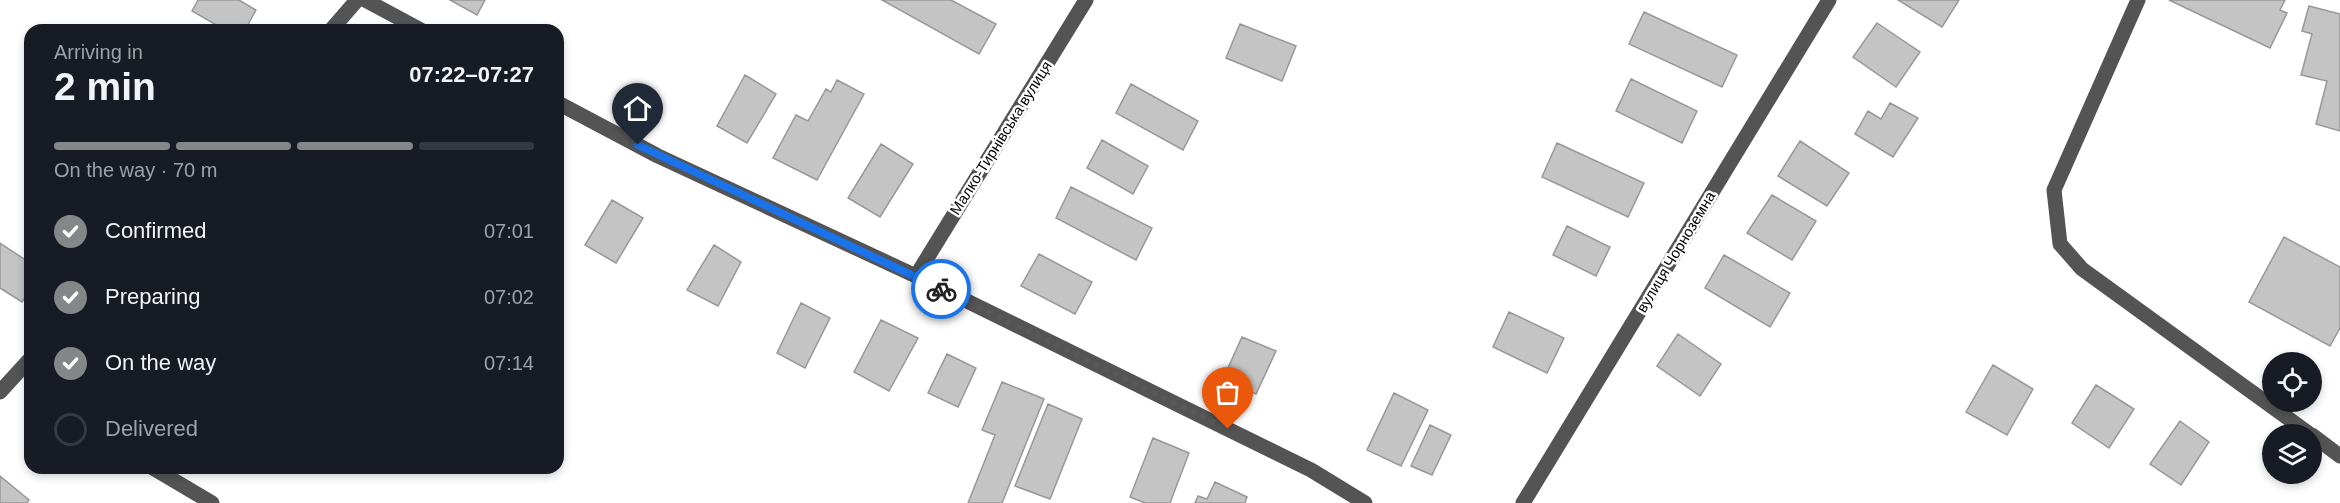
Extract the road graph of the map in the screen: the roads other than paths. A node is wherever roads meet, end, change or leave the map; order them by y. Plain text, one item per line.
1 (357, 0) edge
2 (365, 0) edge
3 (1086, 0) edge
4 (1829, 0) edge
5 (2138, 0) edge
6 (336, 24) edge
7 (410, 24) edge
8 (564, 106) edge
9 (916, 276) junction
10 (24, 376) edge
11 (0, 392) edge
12 (2296, 424) edge
13 (2322, 443) edge
14 (2340, 456) edge
15 (163, 474) edge
16 (212, 503) edge
17 (1365, 503) edge
18 (1523, 503) edge

1 - 6 street
2 - 7 street
3 - 9 street, Малко-Тирнівська вулиця
4 - 18 street, вулиця Чорноземна
5 - 12 street
8 - 9 street
9 - 17 street
10 - 11 street
13 - 14 street
15 - 16 street

